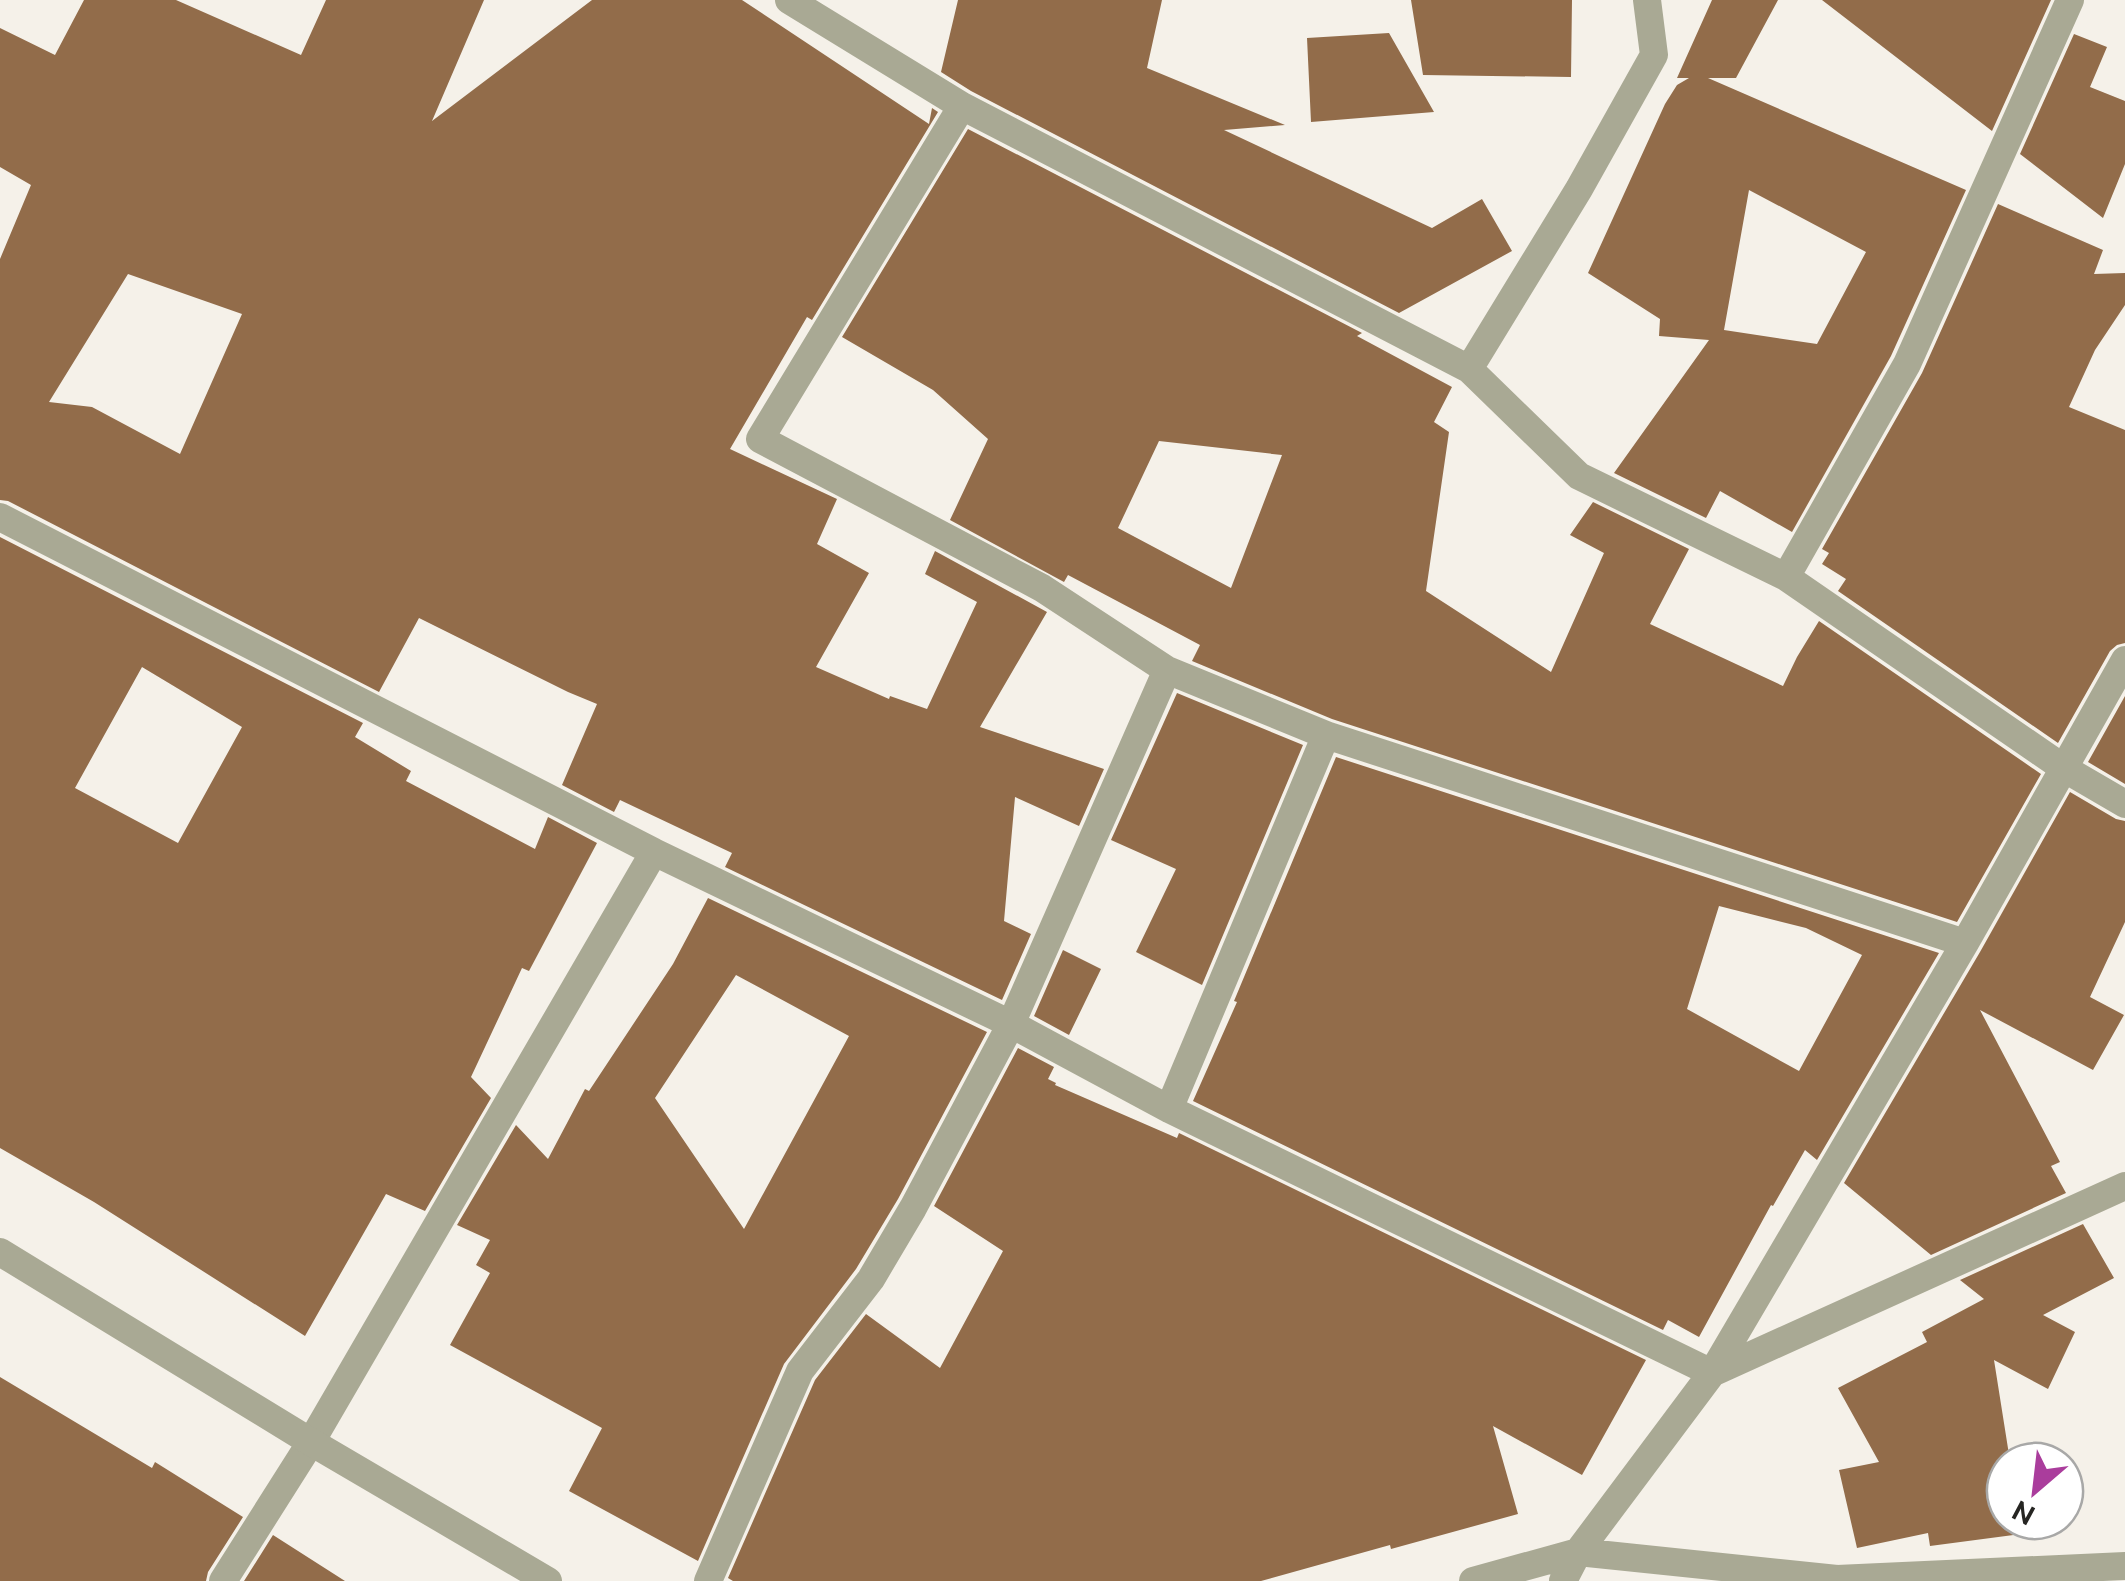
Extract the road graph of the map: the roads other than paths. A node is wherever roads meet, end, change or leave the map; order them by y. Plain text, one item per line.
1 (788, 0) edge
2 (1647, 0) edge
3 (2070, 0) edge
4 (962, 106) junction
5 (1469, 369) junction
6 (0, 517) edge
7 (1786, 577) junction
8 (2125, 660) edge
9 (1167, 670) junction
10 (1326, 735) junction
11 (2065, 769) junction
12 (2125, 804) edge
13 (654, 852) junction
14 (1965, 943) junction
15 (1011, 1024) junction
16 (1169, 1110) junction
17 (2125, 1186) edge
18 (0, 1252) edge
19 (1712, 1372) junction
20 (310, 1442) junction
21 (1578, 1552) junction
22 (2125, 1566) edge
23 (223, 1581) edge
24 (548, 1581) edge
25 (708, 1581) edge
26 (1473, 1581) edge
27 (1563, 1581) edge

1 - 4 street
2 - 5 street
3 - 7 street
4 - 5 street
4 - 9 street
5 - 7 street
6 - 13 street
7 - 11 street
8 - 11 street
9 - 10 street
9 - 15 street
10 - 14 street
10 - 16 street
11 - 12 street
11 - 14 street
13 - 15 street
13 - 20 street
14 - 19 street
15 - 16 street
15 - 25 street
16 - 19 street
17 - 19 street
18 - 20 street
19 - 21 street
20 - 23 street
20 - 24 street
21 - 22 street
21 - 26 street
21 - 27 street

